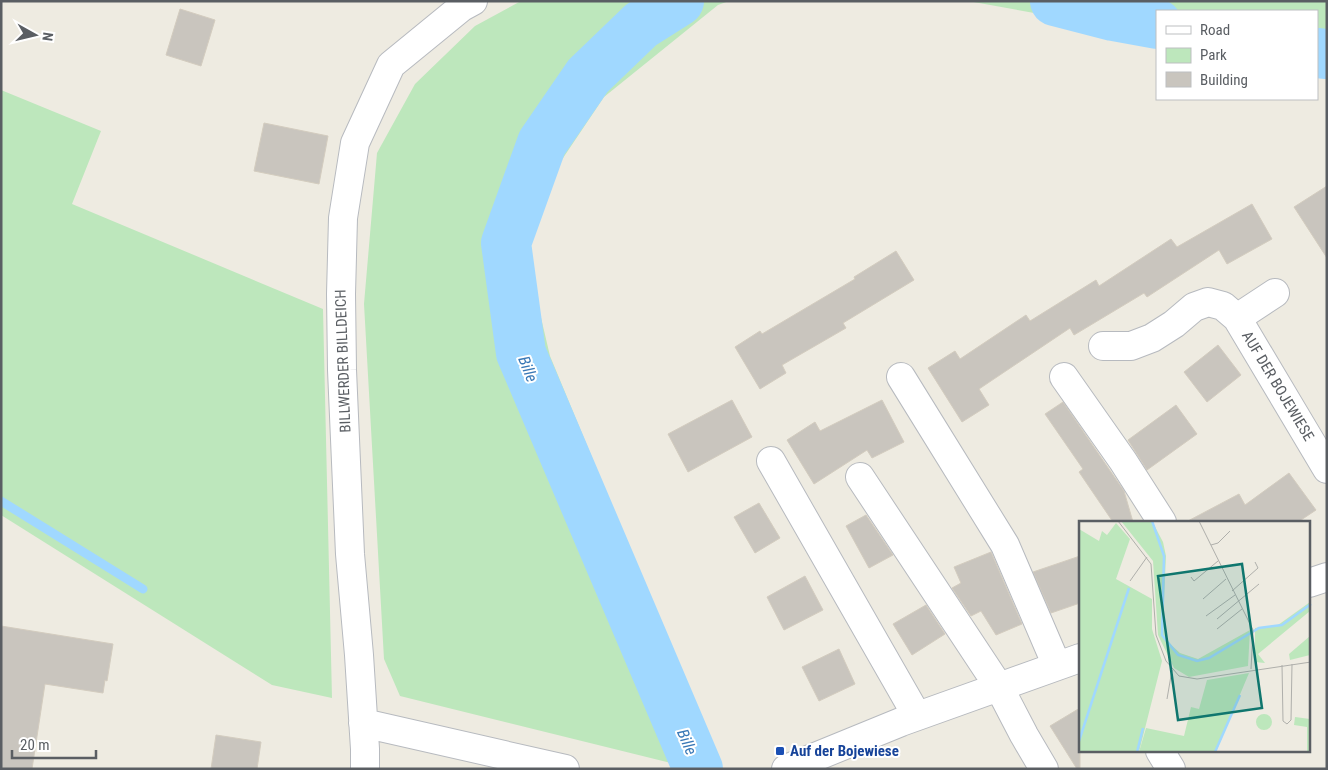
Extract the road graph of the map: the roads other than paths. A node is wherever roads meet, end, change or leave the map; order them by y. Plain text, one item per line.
1 (463, 3) edge
2 (1275, 292) dead end
3 (1237, 318) junction
4 (1104, 346) dead end
5 (901, 377) dead end
6 (1064, 377) dead end
7 (771, 461) dead end
8 (1327, 468) edge
9 (860, 476) dead end
10 (1161, 521) edge
11 (1327, 577) edge
12 (1310, 583) edge
13 (1069, 662) edge
14 (999, 687) junction
15 (917, 716) junction
16 (363, 723) junction
17 (1161, 752) edge
18 (365, 769) edge
19 (565, 769) edge
20 (786, 769) edge
21 (1044, 769) edge
22 (1172, 769) edge

1 - 16 street, BILLWERDER BILLDEICH
2 - 3 street, AUF DER BOJEWIESE
3 - 4 street
3 - 8 street, AUF DER BOJEWIESE
5 - 13 street
6 - 10 street
7 - 15 street
9 - 14 street
11 - 12 street
13 - 14 street
14 - 15 street
14 - 21 street
15 - 20 street
16 - 18 street, BILLWERDER BILLDEICH
16 - 19 street
17 - 22 street

